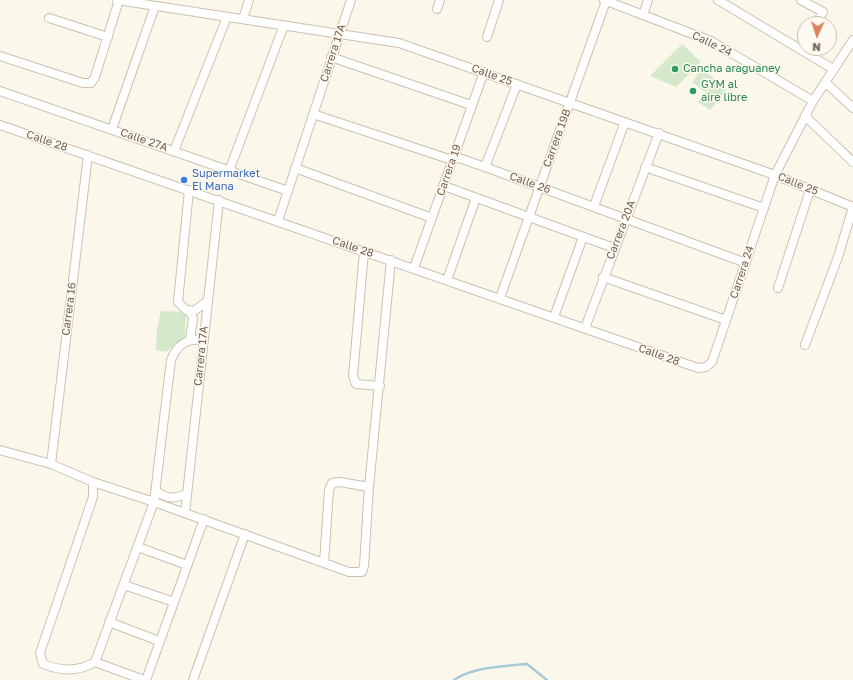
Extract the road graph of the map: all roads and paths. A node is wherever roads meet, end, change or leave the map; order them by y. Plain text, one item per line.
1 (118, 0) edge
2 (249, 0) edge
3 (351, 0) edge
4 (440, 0) edge
5 (499, 0) edge
6 (605, 0) edge
7 (648, 0) edge
8 (718, 0) edge
9 (801, 0) edge
10 (155, 6) junction
11 (437, 9) dead end
12 (643, 15) junction
13 (821, 16) edge
14 (226, 17) junction
15 (49, 18) dead end
16 (244, 19) junction
17 (284, 25) junction
18 (339, 34) junction
19 (108, 37) junction
20 (487, 37) dead end
21 (853, 41) edge
22 (797, 43) edge
23 (0, 56) edge
24 (816, 56) edge
25 (331, 57) junction
26 (833, 69) junction
27 (484, 72) junction
28 (825, 82) junction
29 (517, 84) junction
30 (0, 91) edge
31 (812, 101) junction
32 (570, 103) junction
33 (472, 106) junction
34 (853, 108) edge
35 (313, 114) junction
36 (805, 116) junction
37 (625, 122) junction
38 (0, 125) edge
39 (112, 129) junction
40 (659, 133) junction
41 (174, 151) junction
42 (88, 155) junction
43 (452, 160) junction
44 (853, 162) edge
45 (485, 167) junction
46 (645, 167) junction
47 (295, 168) junction
48 (229, 171) junction
49 (775, 175) junction
50 (444, 186) junction
51 (540, 186) junction
52 (189, 190) junction
53 (810, 190) junction
54 (288, 191) junction
55 (476, 198) junction
56 (218, 200) junction
57 (594, 206) junction
58 (853, 207) edge
59 (764, 208) junction
60 (529, 217) junction
61 (432, 218) junction
62 (626, 218) junction
63 (278, 221) junction
64 (583, 237) junction
65 (614, 248) junction
66 (364, 252) junction
67 (391, 260) junction
68 (746, 262) junction
69 (414, 268) junction
70 (603, 277) junction
71 (447, 280) junction
72 (778, 288) dead end
73 (500, 298) junction
74 (206, 302) junction
75 (190, 311) junction
76 (554, 317) junction
77 (726, 320) junction
78 (585, 328) junction
79 (190, 339) junction
80 (202, 340) junction
81 (805, 345) dead end
82 (706, 367) joint
83 (380, 386) junction
84 (0, 450) edge
85 (51, 464) junction
86 (93, 482) junction
87 (370, 487) junction
88 (156, 491) junction
89 (186, 494) junction
90 (154, 502) junction
91 (184, 512) junction
92 (204, 519) junction
93 (245, 534) junction
94 (138, 547) junction
95 (324, 563) junction
96 (187, 565) junction
97 (124, 585) junction
98 (174, 602) junction
99 (110, 622) junction
100 (159, 641) junction
101 (95, 662) junction
102 (145, 680) edge
103 (193, 680) edge

1 - 10 street, Calle 25
1 - 19 street
2 - 16 street
3 - 18 street, Carrera 17A
4 - 11 street
5 - 20 street
6 - 12 street, Calle 24
6 - 32 street, Carrera 19B
7 - 12 street
8 - 22 street
9 - 13 street
10 - 14 street, Calle 25
10 - 39 street
12 - 31 street, Calle 24
14 - 16 street, Calle 25
14 - 41 street
15 - 19 street
16 - 17 street, Calle 25
17 - 18 street, Calle 25
17 - 48 street
18 - 25 street, Carrera 17A
18 - 27 street, Calle 25
19 - 23 street
21 - 26 street, Carrera 24
24 - 26 street
25 - 33 street
25 - 35 street, Carrera 17A
26 - 28 street, Carrera 24
27 - 29 street, Calle 25
27 - 33 street, Carrera 19
28 - 31 street, Carrera 24
28 - 34 street
29 - 32 street, Calle 25
29 - 45 street
30 - 39 street, Calle 27A
31 - 36 street, Carrera 24
32 - 37 street, Calle 25
32 - 51 street, Carrera 19B
33 - 43 street, Carrera 19
35 - 43 street, Calle 26
35 - 47 street, Carrera 17A
36 - 44 street
36 - 49 street, Carrera 24
37 - 40 street, Calle 25
37 - 57 street
38 - 42 street, Calle 28
39 - 41 street, Calle 27A
40 - 46 street, Carrera 20A
40 - 49 street, Calle 25
41 - 48 street, Calle 27A
42 - 52 street, Calle 28
42 - 85 street, Carrera 16
43 - 45 street, Calle 26
43 - 50 street, Carrera 19
45 - 51 street, Calle 26
46 - 59 street
46 - 62 street, Carrera 20A
47 - 54 street, Carrera 17A
47 - 61 street
48 - 54 street, Calle 27A
49 - 53 street, Calle 25
49 - 59 street, Carrera 24
50 - 55 street
50 - 61 street, Carrera 19
51 - 57 street, Calle 26
51 - 60 street, Carrera 19B
52 - 56 street, Calle 28
52 - 75 street
53 - 58 street, Calle 25
53 - 72 street
54 - 63 street, Carrera 17A
55 - 60 street
55 - 71 street
56 - 63 street, Calle 28
56 - 74 street, Carrera 17A
57 - 62 street, Calle 26
58 - 81 street
59 - 68 street, Carrera 24
60 - 64 street
60 - 73 street, Carrera 19B
61 - 69 street, Carrera 19
62 - 65 street, Carrera 20A
62 - 68 street, Calle 26
63 - 66 street, Calle 28
64 - 65 street
64 - 76 street
65 - 70 street, Carrera 20A
66 - 67 street, Calle 28
66 - 83 street
67 - 69 street, Calle 28
67 - 83 street
68 - 77 street, Carrera 24
69 - 71 street, Calle 28
70 - 77 street
70 - 78 street, Carrera 20A
71 - 73 street, Calle 28
73 - 76 street, Calle 28
74 - 75 street
74 - 80 street, Carrera 17A
75 - 79 street
76 - 78 street, Calle 28
77 - 82 street, Carrera 24
78 - 82 street, Calle 28
79 - 80 street
79 - 88 street
80 - 89 street, Carrera 17A
83 - 87 street
84 - 85 street
85 - 86 street
86 - 90 street
86 - 101 street
87 - 95 street
87 - 95 street
88 - 89 street
88 - 90 street
89 - 91 street, Carrera 17A
90 - 91 street
90 - 94 street
91 - 92 street
92 - 93 street
92 - 96 street
93 - 95 street
93 - 103 street
94 - 96 street
94 - 97 street
96 - 98 street
97 - 98 street
97 - 99 street
98 - 100 street
99 - 100 street
99 - 101 street
100 - 102 street
101 - 102 street

